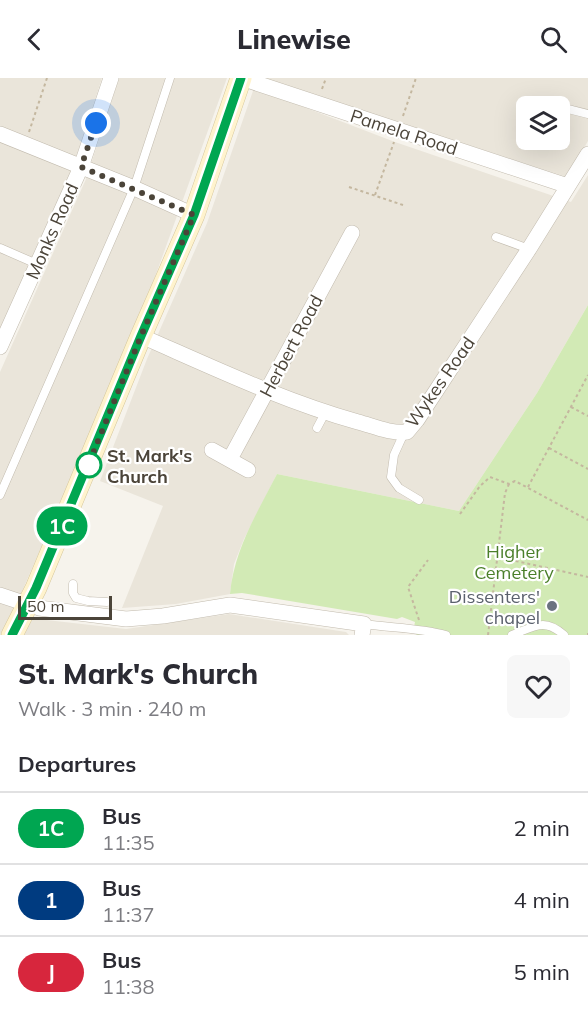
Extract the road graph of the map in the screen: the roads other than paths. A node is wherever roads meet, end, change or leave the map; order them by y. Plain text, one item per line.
1 (111, 78) edge
2 (170, 78) edge
3 (241, 78) edge
4 (570, 109) edge
5 (588, 114) edge
6 (0, 135) edge
7 (588, 154) edge
8 (81, 167) junction
9 (568, 186) junction
10 (134, 188) junction
11 (194, 215) junction
12 (352, 233) dead end
13 (496, 237) dead end
14 (0, 248) edge
15 (529, 249) junction
16 (37, 264) junction
17 (141, 336) junction
18 (0, 347) edge
19 (266, 391) junction
20 (325, 413) junction
21 (317, 428) dead end
22 (404, 433) junction
23 (212, 450) dead end
24 (230, 459) junction
25 (248, 470) dead end
26 (0, 495) edge
27 (419, 500) dead end
28 (77, 514) dead end
29 (73, 584) dead end
30 (0, 595) edge
31 (32, 596) junction
32 (106, 602) dead end
33 (87, 607) junction
34 (363, 629) edge
35 (12, 635) edge
36 (446, 635) edge
37 (512, 635) edge
38 (564, 635) edge

1 - 8 street, Monks Road
2 - 10 lane
3 - 9 street, Pamela Road
3 - 11 main road
4 - 5 lane
6 - 8 street
7 - 9 street, Wykes Road
8 - 10 street
8 - 16 street, Monks Road
9 - 15 street, Wykes Road
10 - 11 street
10 - 26 lane
11 - 17 main road
12 - 19 street, Herbert Road
13 - 15 lane
14 - 16 lane
15 - 22 street, Wykes Road
16 - 18 street, Monks Road
17 - 19 street, Wykes Road
17 - 31 main road
19 - 20 street, Wykes Road
19 - 24 street, Herbert Road
20 - 21 lane
20 - 22 street, Wykes Road
22 - 27 lane
23 - 24 street
24 - 25 street
28 - 31 lane
29 - 33 lane
30 - 31 street
31 - 33 street
31 - 35 main road
32 - 33 lane
33 - 34 street
34 - 36 lane
37 - 38 lane

